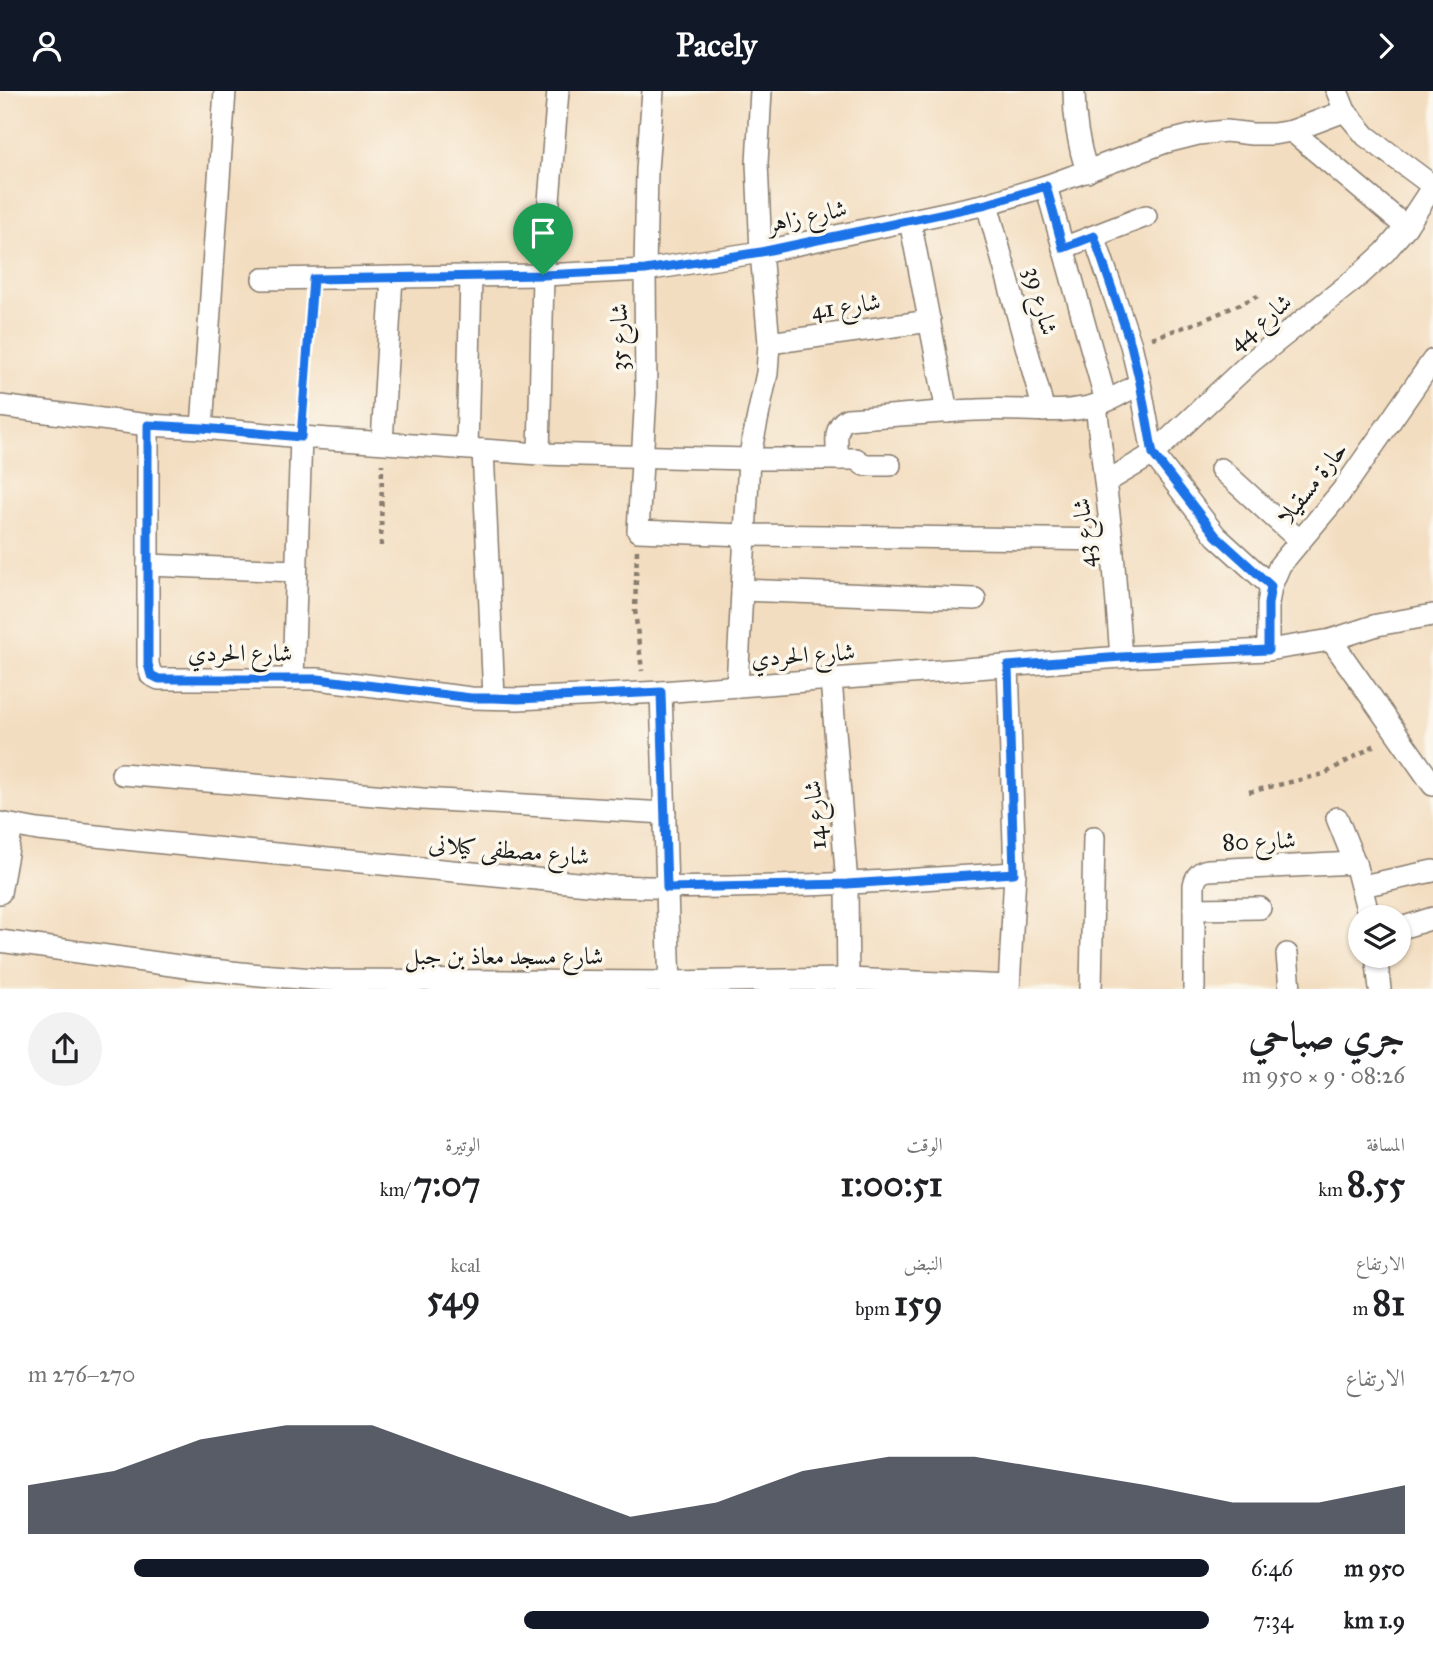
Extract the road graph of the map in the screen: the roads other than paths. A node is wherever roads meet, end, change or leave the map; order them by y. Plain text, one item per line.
1 (225, 91) edge
2 (558, 91) edge
3 (653, 91) edge
4 (761, 91) edge
5 (1074, 91) edge
6 (1336, 91) edge
7 (1345, 111) junction
8 (1292, 131) junction
9 (1087, 172) junction
10 (1046, 186) junction
11 (1433, 186) edge
12 (987, 204) junction
13 (1146, 216) dead end
14 (910, 221) junction
15 (1406, 227) junction
16 (1094, 236) junction
17 (1063, 248) junction
18 (761, 252) junction
19 (645, 270) junction
20 (543, 275) junction
21 (471, 276) junction
22 (392, 277) junction
23 (263, 279) dead end
24 (929, 321) junction
25 (769, 343) junction
26 (1433, 360) edge
27 (1140, 383) junction
28 (1425, 388) edge
29 (1101, 403) junction
30 (0, 406) edge
31 (1044, 411) junction
32 (947, 412) junction
33 (148, 425) junction
34 (202, 428) junction
35 (301, 437) junction
36 (382, 442) junction
37 (475, 449) junction
38 (539, 454) junction
39 (1153, 454) junction
40 (642, 456) junction
41 (749, 459) junction
42 (838, 459) junction
43 (890, 465) dead end
44 (1221, 469) dead end
45 (1106, 482) junction
46 (745, 535) junction
47 (1112, 540) junction
48 (1300, 541) junction
49 (148, 565) junction
50 (296, 571) junction
51 (1271, 586) junction
52 (742, 590) junction
53 (975, 599) dead end
54 (1433, 615) edge
55 (1331, 640) junction
56 (1268, 650) junction
57 (1121, 657) junction
58 (1008, 666) junction
59 (293, 678) junction
60 (831, 679) junction
61 (737, 686) junction
62 (653, 692) junction
63 (494, 698) junction
64 (122, 774) dead end
65 (1433, 785) edge
66 (665, 813) junction
67 (1337, 818) dead end
68 (6, 825) edge
69 (1094, 837) dead end
70 (1355, 863) junction
71 (1433, 871) edge
72 (1014, 873) junction
73 (847, 884) junction
74 (1362, 887) junction
75 (667, 888) junction
76 (0, 893) edge
77 (1366, 905) edge
78 (1260, 908) dead end
79 (1194, 909) junction
80 (1433, 918) edge
81 (1411, 925) edge
82 (0, 941) edge
83 (1287, 954) dead end
84 (1378, 968) edge
85 (848, 984) edge
86 (772, 985) edge
87 (669, 986) edge
88 (1009, 988) edge
89 (1091, 989) edge
90 (1194, 989) edge
91 (1290, 989) edge
92 (1380, 989) edge

1 - 34 street
2 - 20 street
3 - 19 street, شارع 35
4 - 18 street
5 - 9 street
6 - 7 street
7 - 8 street, شارع زاهر
7 - 11 street
8 - 9 street, شارع زاهر
8 - 15 street
9 - 10 street, شارع زاهر
10 - 12 street, شارع زاهر
10 - 17 street, شارع 43
11 - 15 street, شارع 44
12 - 14 street, شارع زاهر
12 - 31 street, شارع 39
13 - 16 street
14 - 18 street, شارع زاهر
14 - 24 street
15 - 39 street, شارع 44
16 - 17 street
16 - 27 street
17 - 29 street, شارع 43
18 - 19 street, شارع زاهر
18 - 25 street
19 - 20 street, شارع زاهر
19 - 40 street, شارع 35
20 - 21 street, شارع زاهر
20 - 38 street
21 - 22 street, شارع زاهر
21 - 37 street
22 - 23 street, شارع زاهر
22 - 36 street
24 - 25 street, شارع 41
24 - 32 street
25 - 41 street
26 - 28 street, حارة مسقيلا
27 - 29 street
27 - 39 street
28 - 48 street, حارة مسقيلا
29 - 31 street
29 - 45 street, شارع 43
30 - 33 street
31 - 32 street
32 - 42 street
33 - 34 street
33 - 49 street
34 - 35 street
35 - 36 street
35 - 50 street
36 - 37 street
37 - 38 street
37 - 63 street
38 - 40 street
39 - 45 street, شارع 44
39 - 51 street
40 - 41 street
40 - 46 street, شارع 35
41 - 42 street
41 - 46 street
42 - 43 street
44 - 48 street
45 - 47 street, شارع 43
46 - 47 street
46 - 52 street
47 - 57 street, شارع 43
48 - 51 street, حارة مسقيلا
49 - 50 street
49 - 59 street, شارع الحردي
50 - 59 street
51 - 56 street, حارة مسقيلا
52 - 53 street
52 - 61 street
54 - 55 street, شارع الحردي
55 - 56 street, شارع الحردي
55 - 65 street
56 - 57 street, شارع الحردي
57 - 58 street, شارع الحردي
58 - 60 street, شارع الحردي
58 - 72 street
59 - 63 street, شارع الحردي
60 - 61 street, شارع الحردي
60 - 73 street, شارع 14
61 - 62 street, شارع الحردي
62 - 63 street, شارع الحردي
62 - 66 street
64 - 66 street
66 - 75 street
67 - 70 street
68 - 75 street, شارع مصطفى كيلانى
68 - 76 street
69 - 89 street
70 - 74 street
70 - 79 street, شارع 80
71 - 74 street
72 - 73 street, شارع مصطفى كيلانى
72 - 88 street
73 - 75 street, شارع مصطفى كيلانى
73 - 85 street, شارع 14
74 - 77 street
75 - 87 street
78 - 79 street
79 - 90 street, شارع 80
80 - 81 street
82 - 87 street, شارع مسجد معاذ بن جبل
83 - 91 street
84 - 92 street
85 - 86 street, شارع مسجد معاذ بن جبل
85 - 88 street, شارع مسجد معاذ بن جبل
86 - 87 street, شارع مسجد معاذ بن جبل

